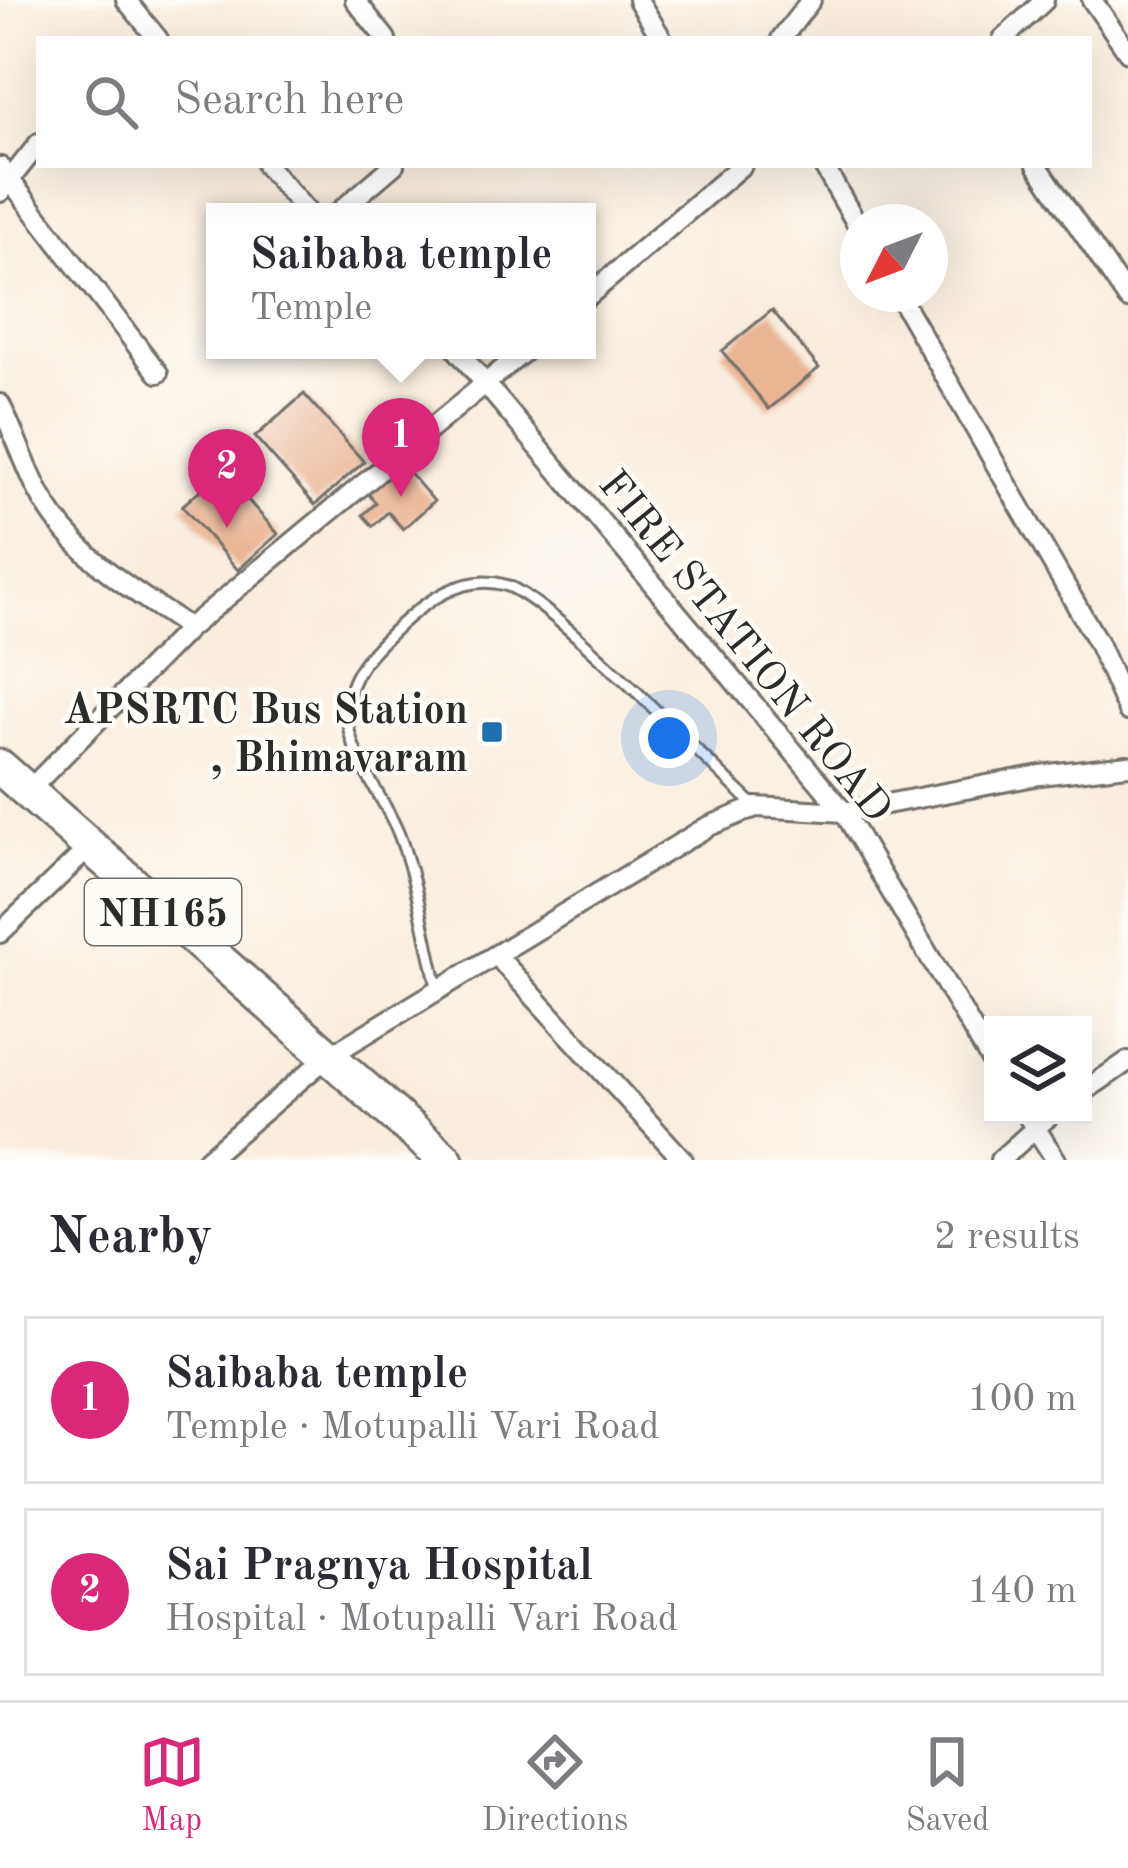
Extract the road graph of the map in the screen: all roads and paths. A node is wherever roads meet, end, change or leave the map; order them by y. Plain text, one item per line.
1 (126, 0) edge
2 (355, 0) edge
3 (638, 0) edge
4 (811, 0) edge
5 (1092, 0) edge
6 (1043, 1) edge
7 (143, 21) junction
8 (130, 36) edge
9 (156, 36) edge
10 (384, 36) edge
11 (660, 36) edge
12 (783, 36) edge
13 (1006, 36) edge
14 (1128, 52) edge
15 (36, 146) edge
16 (269, 168) edge
17 (390, 168) edge
18 (737, 168) edge
19 (825, 168) edge
20 (1039, 168) edge
21 (4, 180) edge
22 (299, 203) edge
23 (350, 203) edge
24 (845, 204) edge
25 (596, 289) edge
26 (1126, 294) edge
27 (908, 312) edge
28 (466, 359) edge
29 (515, 359) edge
30 (158, 373) dead end
31 (488, 382) junction
32 (0, 404) edge
33 (189, 628) junction
34 (1128, 711) edge
35 (1128, 766) edge
36 (9, 779) edge
37 (756, 807) junction
38 (844, 812) junction
39 (90, 847) junction
40 (0, 932) edge
41 (496, 955) junction
42 (438, 990) junction
43 (984, 1049) edge
44 (326, 1058) junction
45 (1128, 1060) edge
46 (1092, 1086) edge
47 (1032, 1124) edge
48 (1039, 1124) edge
49 (206, 1160) edge
50 (446, 1160) edge
51 (683, 1160) edge
52 (1000, 1160) edge
53 (1056, 1160) edge

1 - 7 street
2 - 10 street
3 - 11 street
4 - 12 street
5 - 14 street
6 - 13 street
7 - 8 street
7 - 9 street
15 - 21 street
16 - 22 street
17 - 23 street
18 - 25 street
19 - 24 street
20 - 26 street
21 - 30 street
27 - 34 street
28 - 31 street, FIRE STATION ROAD
29 - 31 street
31 - 33 street
31 - 38 street, FIRE STATION ROAD
32 - 33 street
33 - 36 street
35 - 38 street
36 - 39 highway, NH165
37 - 38 street
37 - 41 street
37 - 42 lane
38 - 43 street, FIRE STATION ROAD
39 - 40 street
39 - 44 highway, NH165
41 - 42 street
41 - 51 street
42 - 44 street
44 - 49 street
44 - 50 highway, NH165
45 - 46 street
47 - 52 street
48 - 53 street

